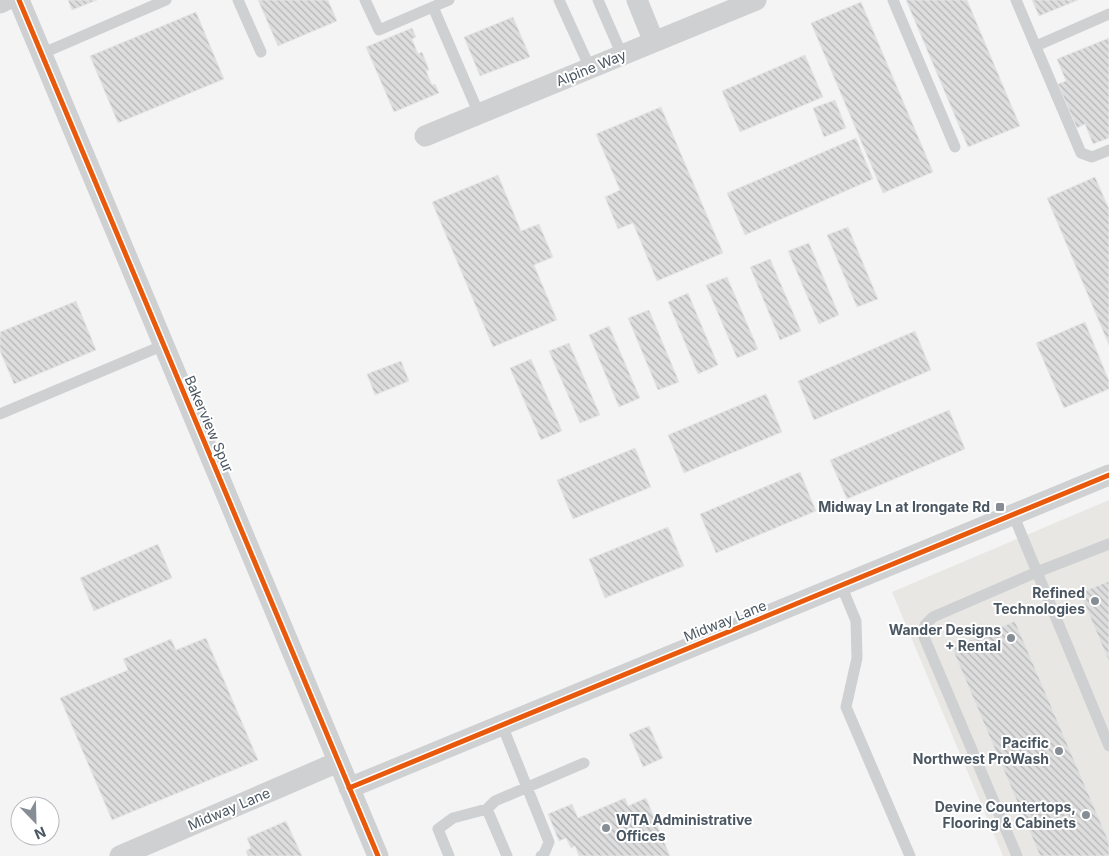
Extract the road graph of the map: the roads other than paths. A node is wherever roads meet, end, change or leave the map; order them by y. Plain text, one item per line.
1 (6, 0) edge
2 (19, 0) edge
3 (166, 0) edge
4 (238, 0) edge
5 (365, 0) edge
6 (450, 0) edge
7 (559, 0) edge
8 (598, 0) edge
9 (637, 0) edge
10 (756, 0) edge
11 (892, 0) edge
12 (1016, 0) edge
13 (0, 3) edge
14 (434, 7) junction
15 (1109, 14) edge
16 (654, 42) junction
17 (1036, 46) junction
18 (261, 52) dead end
19 (42, 54) junction
20 (622, 55) junction
21 (590, 68) junction
22 (479, 114) junction
23 (426, 136) dead end
24 (954, 147) dead end
25 (1109, 150) edge
26 (164, 345) junction
27 (0, 414) edge
28 (1109, 475) edge
29 (1013, 514) junction
30 (1109, 544) edge
31 (1037, 572) junction
32 (841, 585) junction
33 (502, 725) junction
34 (1109, 746) edge
35 (338, 762) junction
36 (584, 764) dead end
37 (528, 787) junction
38 (349, 788) junction
39 (487, 809) junction
40 (120, 856) edge
41 (378, 856) edge
42 (449, 856) edge
43 (507, 856) edge
44 (540, 856) edge
45 (910, 856) edge
46 (1017, 856) edge

1 - 13 street
2 - 19 street, Bakerview Spur
3 - 19 lane
4 - 18 lane
5 - 14 lane
6 - 14 lane
7 - 21 lane
8 - 20 lane
9 - 16 street
10 - 16 street, Alpine Way
11 - 24 lane
12 - 17 lane
14 - 22 lane
15 - 17 lane
16 - 20 street, Alpine Way
17 - 25 lane
19 - 26 street, Bakerview Spur
20 - 21 street, Alpine Way
21 - 22 street, Alpine Way
22 - 23 street, Alpine Way
26 - 27 lane
26 - 35 street, Bakerview Spur
28 - 29 street, Midway Lane
29 - 31 lane
29 - 32 street, Midway Lane
30 - 31 lane
31 - 34 lane
31 - 46 lane
32 - 33 street, Midway Lane
32 - 45 lane
33 - 37 lane
33 - 38 street, Midway Lane
35 - 38 street, Bakerview Spur
35 - 40 street, Midway Lane
36 - 37 lane
37 - 39 lane
37 - 44 lane
38 - 41 street, Bakerview Spur
39 - 42 lane
39 - 43 lane

